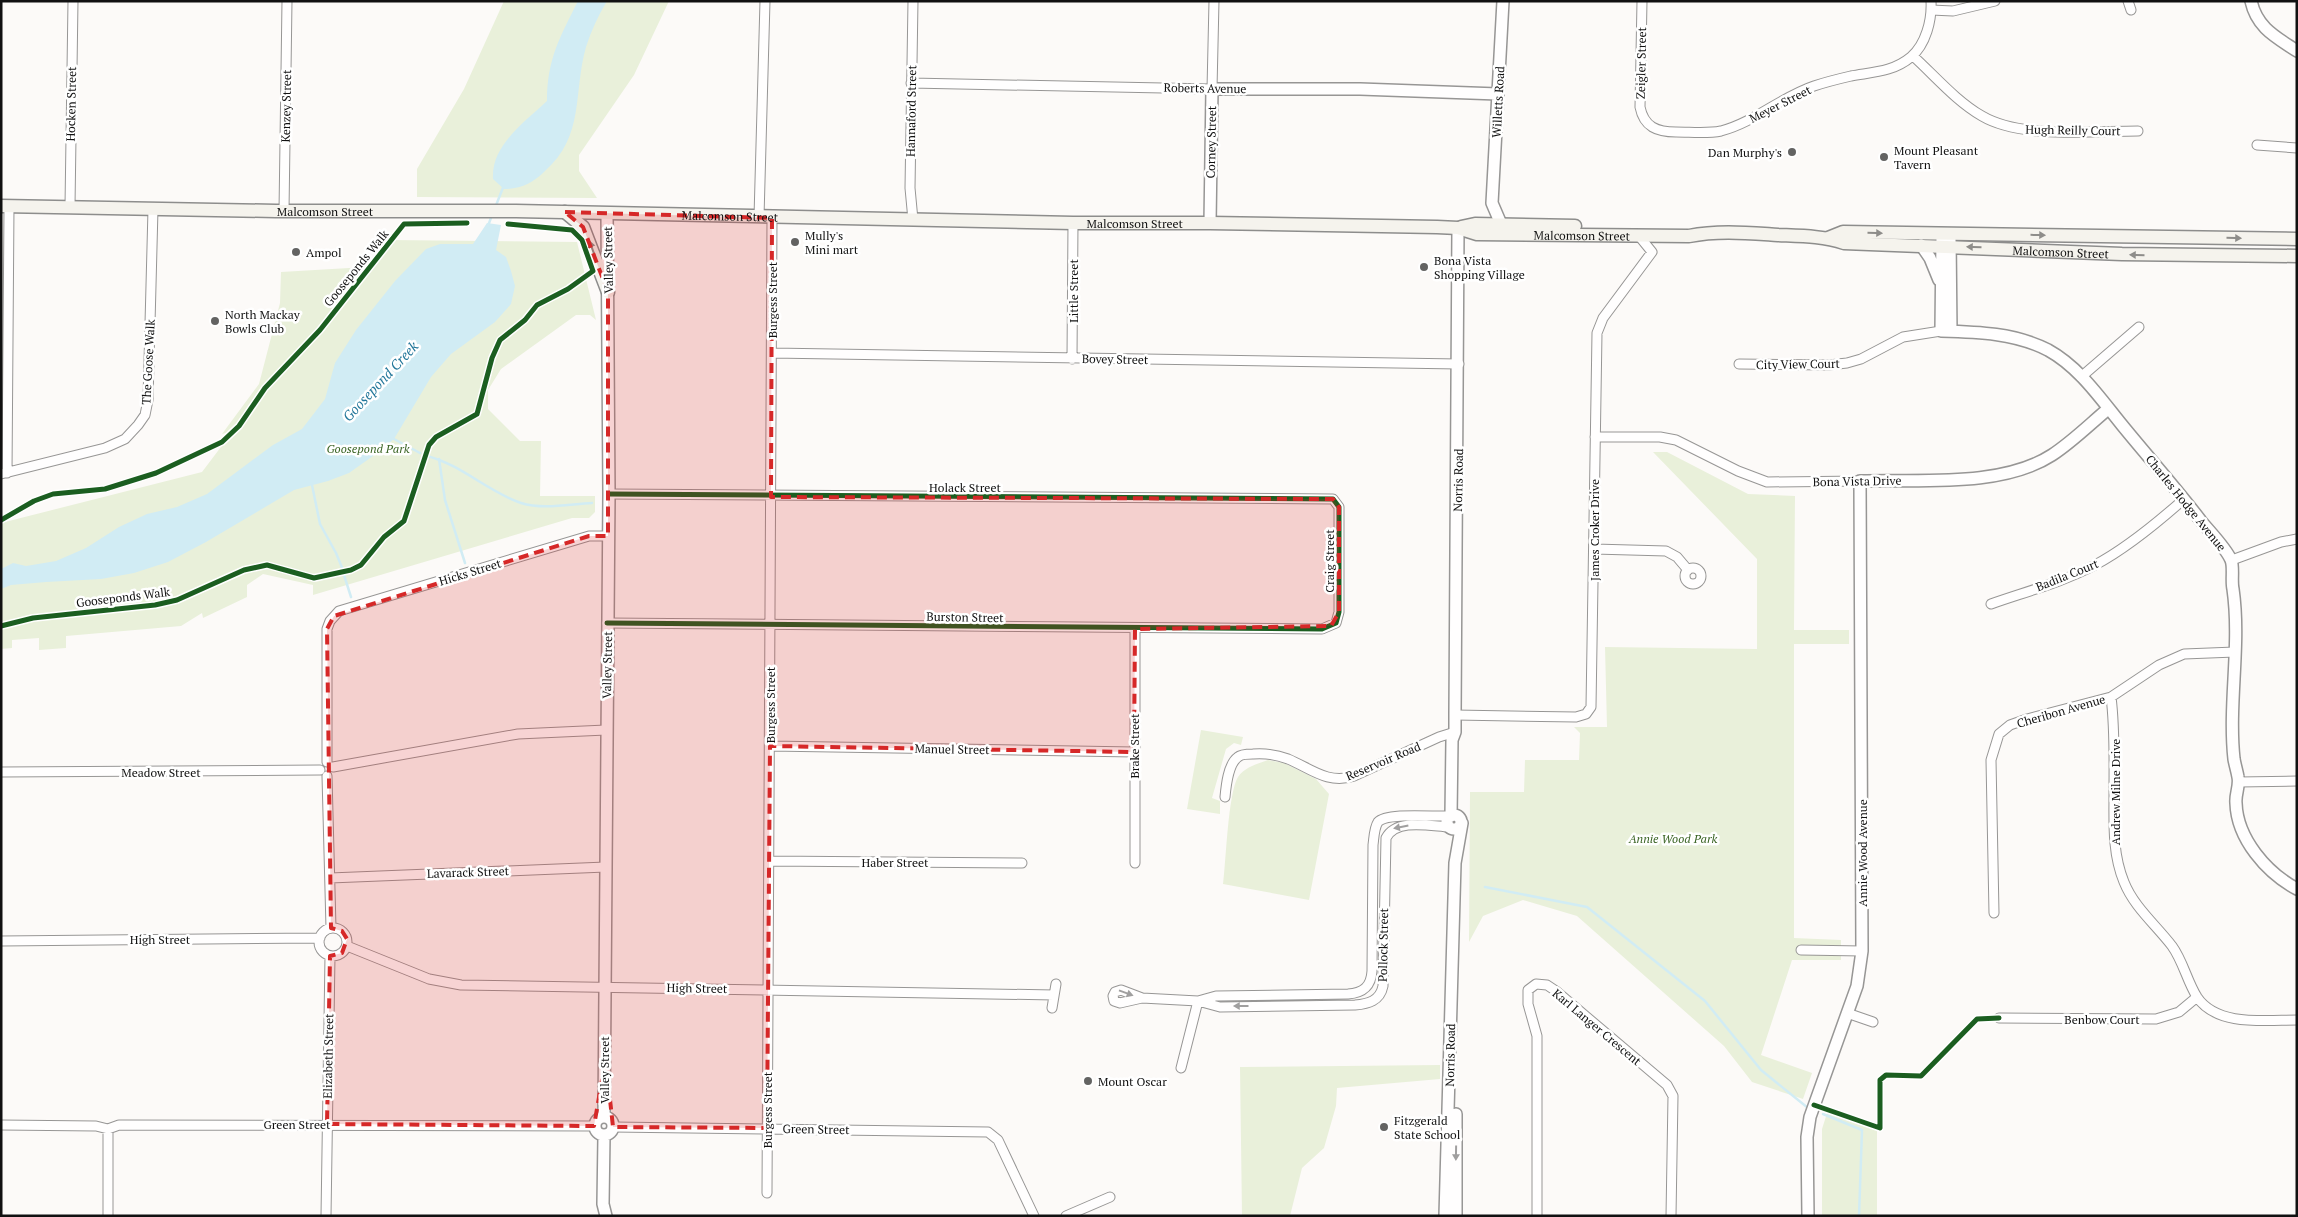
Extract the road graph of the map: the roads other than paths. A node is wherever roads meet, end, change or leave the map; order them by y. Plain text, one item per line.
1 (73, 1) edge
2 (287, 1) edge
3 (765, 1) edge
4 (913, 1) edge
5 (1214, 1) edge
6 (1503, 1) edge
7 (1642, 1) edge
8 (1995, 1) edge
9 (2251, 1) edge
10 (1931, 6) edge
11 (2297, 51) edge
12 (1913, 56) junction
13 (911, 83) junction
14 (1212, 88) junction
15 (1498, 94) junction
16 (1647, 124) joint
17 (2138, 131) dead end
18 (2257, 145) dead end
19 (2297, 148) edge
20 (5, 206) edge
21 (70, 206) junction
22 (153, 209) junction
23 (284, 211) junction
24 (565, 212) junction
25 (607, 213) junction
26 (766, 217) junction
27 (912, 220) junction
28 (1073, 223) junction
29 (1210, 223) junction
30 (1501, 224) junction
31 (1458, 228) junction
32 (1707, 232) junction
33 (1639, 236) junction
34 (1827, 238) junction
35 (2297, 239) edge
36 (1946, 240) junction
37 (1921, 245) junction
38 (2297, 256) edge
39 (1942, 287) junction
40 (608, 292) junction
41 (2139, 327) dead end
42 (1946, 331) junction
43 (4, 341) edge
44 (772, 353) junction
45 (1072, 359) junction
46 (1458, 364) junction
47 (1739, 364) dead end
48 (2081, 377) junction
49 (2108, 409) junction
50 (1595, 437) junction
51 (4, 473) edge
52 (1860, 481) junction
53 (609, 494) junction
54 (771, 497) junction
55 (1321, 498) joint
56 (2184, 499) junction
57 (608, 536) junction
58 (2297, 539) edge
59 (1594, 549) junction
60 (2232, 560) junction
61 (1688, 570) dead end
62 (1991, 604) dead end
63 (607, 623) junction
64 (770, 625) junction
65 (1135, 628) junction
66 (1322, 629) joint
67 (2235, 652) junction
68 (2111, 697) junction
69 (1455, 715) junction
70 (606, 730) junction
71 (1455, 732) junction
72 (770, 746) junction
73 (1134, 752) junction
74 (330, 765) junction
75 (1, 772) edge
76 (323, 773) junction
77 (2297, 781) edge
78 (2239, 782) junction
79 (1225, 797) dead end
80 (1426, 822) junction
81 (1454, 822) junction
82 (1375, 830) junction
83 (1387, 835) junction
84 (1373, 856) junction
85 (1384, 857) junction
86 (769, 861) junction
87 (1022, 863) dead end
88 (1135, 863) dead end
89 (606, 867) junction
90 (330, 878) junction
91 (2297, 889) edge
92 (1373, 900) junction
93 (1384, 900) junction
94 (1994, 913) dead end
95 (330, 928) junction
96 (320, 938) junction
97 (1, 940) edge
98 (1373, 944) junction
99 (1384, 944) junction
100 (347, 946) junction
101 (1801, 950) dead end
102 (1862, 951) junction
103 (330, 956) junction
104 (1372, 972) junction
105 (1384, 972) junction
106 (1056, 984) dead end
107 (605, 987) junction
108 (768, 989) junction
109 (1360, 992) junction
110 (1330, 994) junction
111 (1054, 995) junction
112 (1274, 995) junction
113 (1301, 995) junction
114 (2197, 997) junction
115 (1142, 998) dead end
116 (1198, 1001) junction
117 (1363, 1005) junction
118 (1274, 1006) junction
119 (1301, 1006) junction
120 (1330, 1006) junction
121 (1052, 1008) dead end
122 (1846, 1013) junction
123 (2000, 1018) dead end
124 (2297, 1020) edge
125 (1873, 1022) dead end
126 (1181, 1068) dead end
127 (604, 1117) junction
128 (326, 1124) junction
129 (1, 1125) edge
130 (594, 1126) junction
131 (613, 1127) junction
132 (767, 1128) junction
133 (108, 1129) junction
134 (604, 1136) junction
135 (1450, 1173) junction
136 (767, 1193) dead end
137 (1110, 1198) dead end
138 (603, 1212) edge
139 (108, 1216) edge
140 (326, 1216) edge
141 (1034, 1216) edge
142 (1066, 1216) edge
143 (1445, 1216) edge
144 (1456, 1216) edge
145 (1536, 1216) edge
146 (1671, 1216) edge
147 (1808, 1216) edge

1 - 21 street, Hocken Street
2 - 23 street, Kenzey Street
3 - 26 street, Burgess Street
4 - 13 street, Hannaford Street
5 - 14 street, Corney Street
6 - 15 street, Willetts Road
7 - 16 street, Zeigler Street
8 - 10 street
9 - 11 street
10 - 12 street, Meyer Street
12 - 16 street, Meyer Street
12 - 17 street, Hugh Reilly Court
13 - 14 street, Roberts Avenue
13 - 27 street, Hannaford Street
14 - 15 street, Roberts Avenue
14 - 29 street, Corney Street
15 - 30 street, Willetts Road
18 - 19 street
20 - 21 main road, Malcomson Street
20 - 43 street
21 - 22 main road, Malcomson Street
22 - 23 main road, Malcomson Street
22 - 51 street, The Goose Walk
23 - 24 main road, Malcomson Street
24 - 25 main road, Malcomson Street
40 -> 24 main road
25 - 26 main road, Malcomson Street
25 - 40 street, Valley Street
26 - 27 main road, Malcomson Street
26 - 44 street, Burgess Street
27 - 28 main road, Malcomson Street
28 - 29 main road, Malcomson Street
28 - 45 street, Little Street
29 - 31 main road, Malcomson Street
30 - 31 main road, Malcomson Street
30 - 32 main road, Malcomson Street
31 - 33 main road, Malcomson Street
31 - 46 street, Norris Road
32 - 33 main road, Malcomson Street
32 - 34 main road, Malcomson Street
33 - 50 street, James Croker Drive
34 -> 36 main road, Malcomson Street
34 - 37 main road, Malcomson Street
36 -> 35 main road, Malcomson Street
36 - 37 main road, Malcomson Street
38 -> 36 main road, Malcomson Street
36 - 39 street
36 - 42 street
37 - 39 street
39 - 42 street
40 - 53 street, Valley Street
41 - 48 street
42 - 47 street, City View Court
42 - 48 street, Charles Hodge Avenue
43 - 51 street
44 - 45 street, Bovey Street
44 - 54 street, Burgess Street
45 - 46 street, Bovey Street
46 - 69 street, Norris Road
48 - 49 street, Charles Hodge Avenue
49 - 52 street, Bona Vista Drive
49 - 56 street, Charles Hodge Avenue
50 - 52 street, Bona Vista Drive
50 - 59 street, James Croker Drive
52 - 102 street, Annie Wood Avenue
53 - 54 street, Holack Street
53 - 57 street, Valley Street
54 - 55 street, Holack Street
54 - 64 street, Burgess Street
55 - 66 street, Craig Street
56 - 60 street, Charles Hodge Avenue
56 - 62 street, Badila Court
57 - 63 street, Valley Street
57 - 74 street, Hicks Street
58 - 60 street
59 - 61 street
59 - 69 street, James Croker Drive
60 - 67 street, Charles Hodge Avenue
63 - 64 street, Burston Street
63 - 70 street, Valley Street
64 - 65 street, Burston Street
64 - 72 street, Burgess Street
65 - 66 street, Burston Street
65 - 73 street, Brake Street
67 - 68 street, Cheribon Avenue
67 - 78 street, Charles Hodge Avenue
68 - 94 street, Cheribon Avenue
68 - 114 street, Andrew Milne Drive
69 - 71 street, Norris Road
70 - 74 street
70 - 89 street, Valley Street
71 - 79 street, Reservoir Road
71 - 81 street, Norris Road
72 - 73 street, Manuel Street
72 - 86 street, Burgess Street
73 - 88 street, Brake Street
74 - 76 street
75 - 76 street, Meadow Street
76 - 90 street
77 - 78 street
78 - 91 street, Charles Hodge Avenue
80 - 81 street
80 - 82 street
80 -> 83 street
81 - 135 street, Norris Road
82 - 83 street
82 - 84 street, Pollock Street
83 - 85 street, Pollock Street
84 - 85 street
84 - 92 street, Pollock Street
85 - 93 street, Pollock Street
86 - 87 street, Haber Street
86 - 108 street, Burgess Street
89 - 90 street, Lavarack Street
89 - 107 street, Valley Street
90 - 95 street
92 - 93 street
92 - 98 street, Pollock Street
93 - 99 street, Pollock Street
95 - 96 street
95 - 100 street
96 - 97 street, High Street
96 - 103 street
98 - 99 street
98 - 104 street, Pollock Street
99 - 105 street, Pollock Street
100 - 103 street
100 - 107 street, High Street
101 - 102 street
102 - 122 street, Annie Wood Avenue
103 - 128 street, Elizabeth Street
104 - 105 street
104 - 109 street, Pollock Street
105 - 117 street, Pollock Street
106 - 111 street
107 - 108 street, High Street
107 - 127 street, Valley Street
108 - 111 street, High Street
108 - 132 street, Burgess Street
109 - 110 street, Pollock Street
109 - 117 street
110 - 113 street, Pollock Street
110 - 120 street
111 - 121 street
112 - 113 street, Pollock Street
112 - 116 street, Pollock Street
112 - 118 street
113 - 119 street
114 - 123 street, Benbow Court
114 - 124 street, Andrew Milne Drive
115 - 116 street, Pollock Street
118 -> 116 street, Pollock Street
116 - 126 street
117 - 120 street, Pollock Street
118 - 119 street, Pollock Street
119 - 120 street, Pollock Street
122 - 125 street
122 - 147 street, Annie Wood Avenue
127 - 130 street
127 - 131 street
128 - 130 street, Green Street
128 - 133 street, Green Street
128 - 140 street, Elizabeth Street
129 - 133 street, Green Street
130 - 134 street
131 - 132 street, Green Street
131 - 134 street
132 - 136 street, Burgess Street
132 - 141 street, Green Street
133 - 139 street
134 - 138 street
135 - 143 street, Norris Road
135 - 144 street, Norris Road
137 - 142 street
145 - 146 street, Karl Langer Crescent

